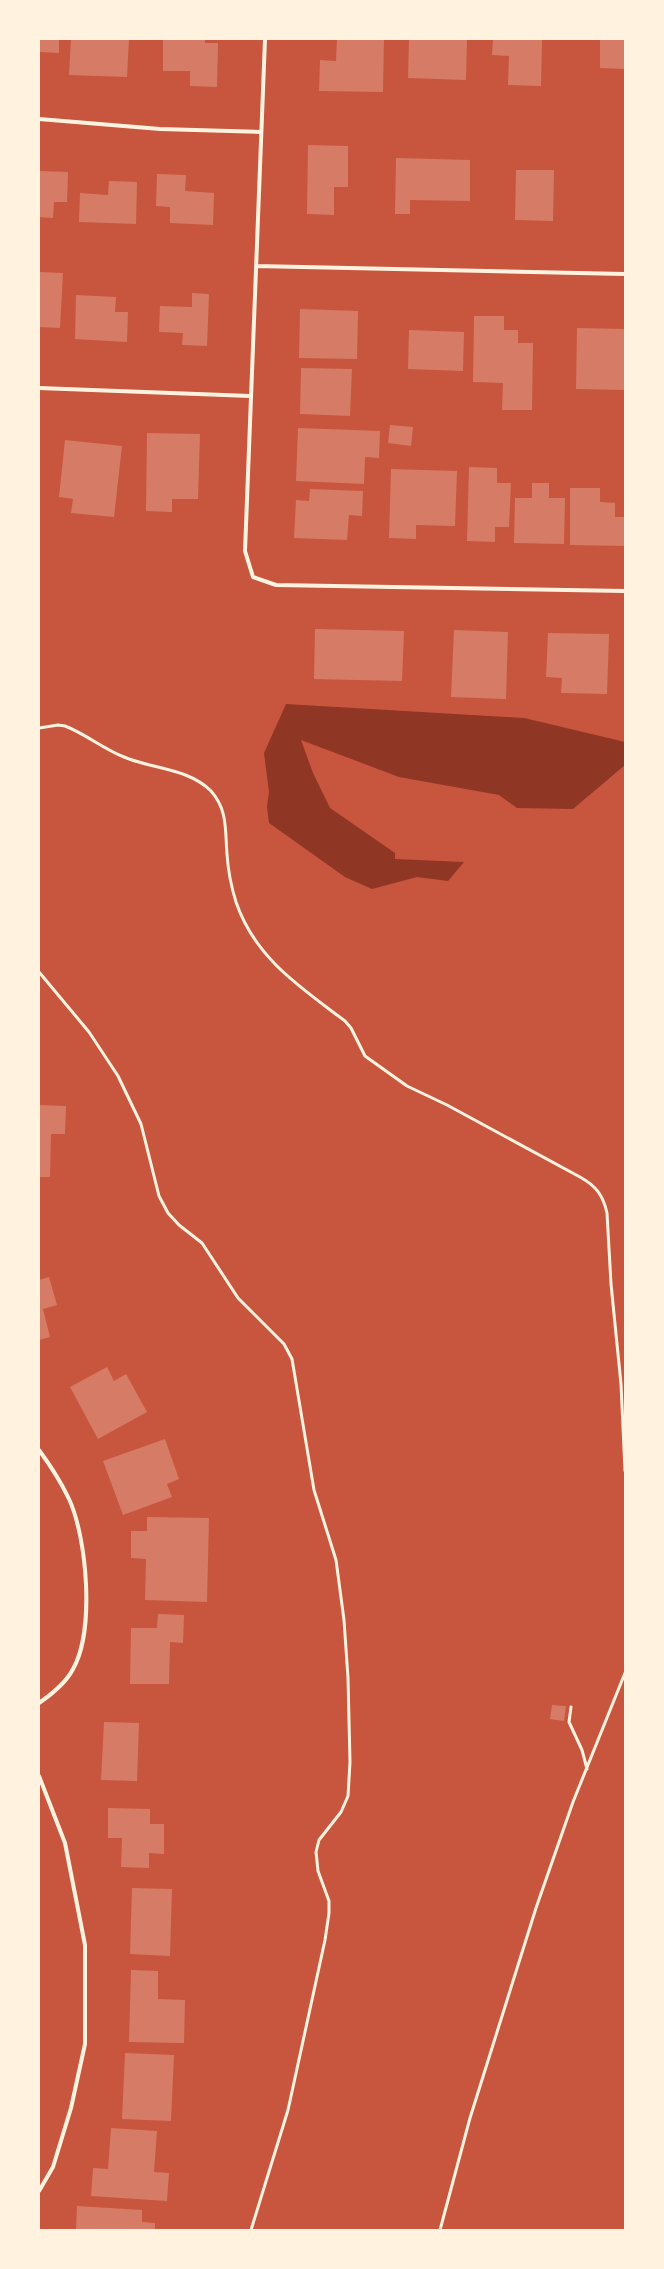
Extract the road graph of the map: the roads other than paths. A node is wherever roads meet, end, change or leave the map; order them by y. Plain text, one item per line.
1 (265, 39) edge
2 (39, 119) edge
3 (261, 132) junction
4 (256, 266) junction
5 (625, 274) edge
6 (39, 388) edge
7 (250, 396) junction
8 (625, 592) edge
9 (39, 728) edge
10 (39, 972) edge
11 (39, 1450) edge
12 (625, 1471) edge
13 (625, 1673) edge
14 (39, 1703) edge
15 (571, 1707) dead end
16 (587, 1769) junction
17 (39, 1776) edge
18 (39, 2191) edge
19 (251, 2230) edge
20 (440, 2230) edge

1 - 3 street
2 - 3 street
3 - 4 street
4 - 5 street
4 - 7 street
6 - 7 street
7 - 8 street
9 - 12 lane
10 - 19 lane
11 - 14 street
13 - 16 lane
15 - 16 lane
16 - 20 lane
17 - 18 street

